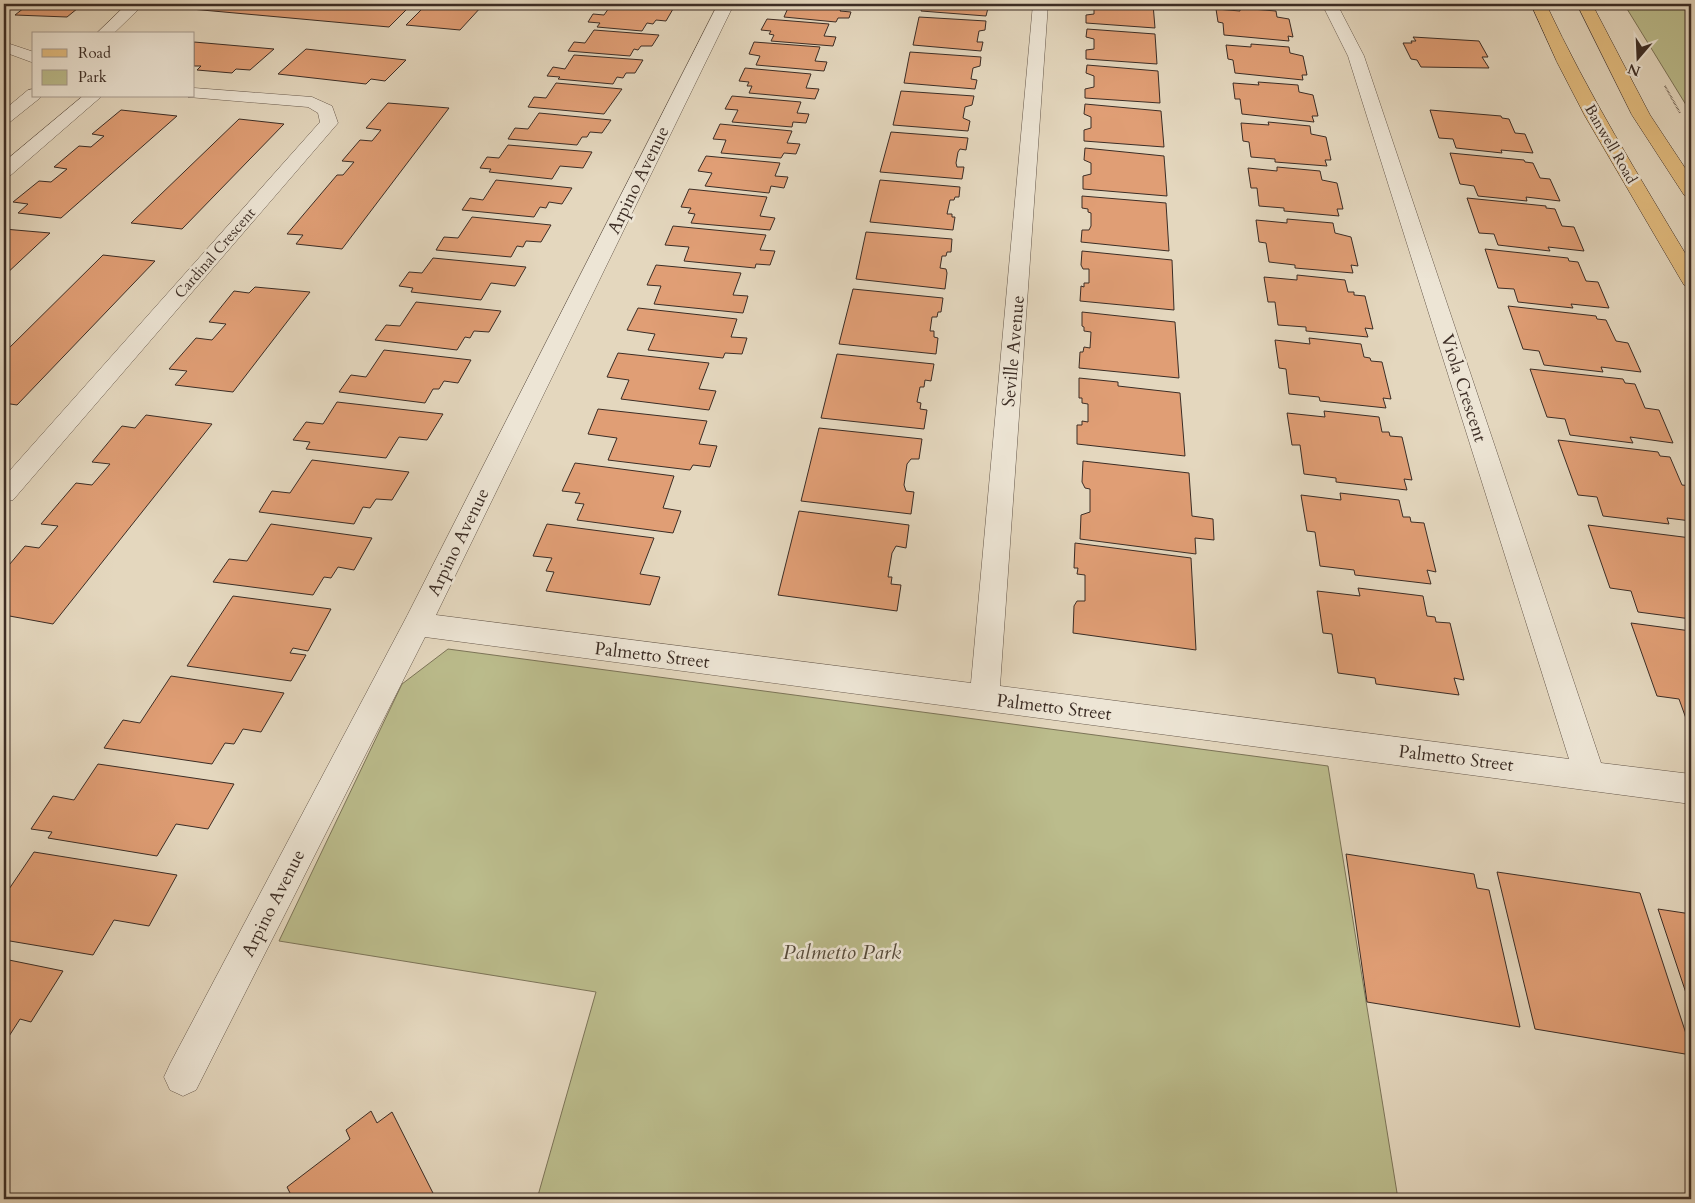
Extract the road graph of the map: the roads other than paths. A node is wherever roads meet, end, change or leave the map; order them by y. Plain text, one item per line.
1 (136, 4) edge
2 (726, 4) edge
3 (1041, 4) edge
4 (1330, 4) edge
5 (1538, 4) edge
6 (1584, 4) edge
7 (106, 32) edge
8 (4, 46) edge
9 (32, 57) edge
10 (195, 94) edge
11 (32, 96) edge
12 (92, 98) edge
13 (4, 118) edge
14 (4, 171) edge
15 (1691, 192) edge
16 (1691, 280) edge
17 (4, 493) edge
18 (417, 624) junction
19 (984, 698) junction
20 (1590, 776) junction
21 (1691, 789) edge
22 (183, 1077) dead end

1 - 7 street
2 - 18 street, Arpino Avenue
3 - 19 street, Seville Avenue
4 - 20 street, Viola Crescent
5 - 16 main road, Banwell Road
6 - 15 main road
8 - 9 street
10 - 17 street, Cardinal Crescent
11 - 13 street
12 - 14 street
18 - 19 street, Palmetto Street
18 - 22 street, Arpino Avenue
19 - 20 street, Palmetto Street
20 - 21 street, Palmetto Street

